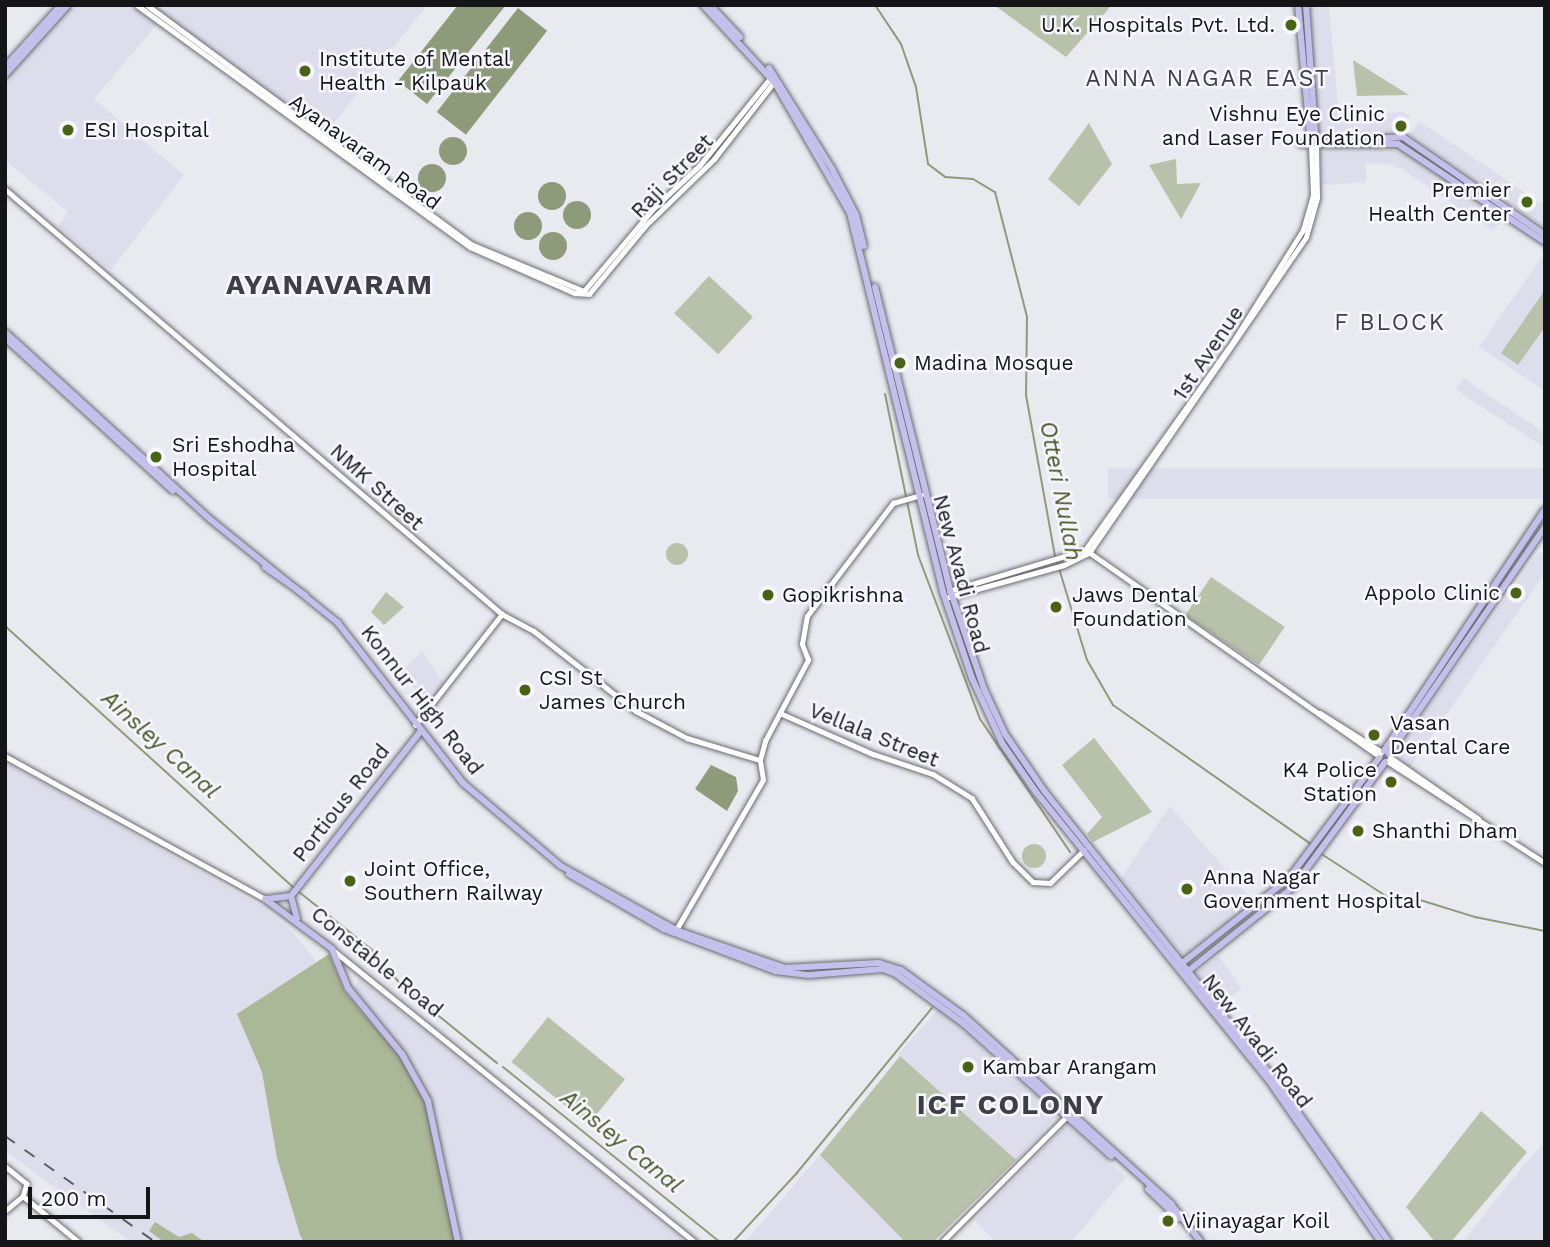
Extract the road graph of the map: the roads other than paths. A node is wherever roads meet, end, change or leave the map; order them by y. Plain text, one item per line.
1 (61, 5) edge
2 (68, 5) edge
3 (137, 5) edge
4 (147, 5) edge
5 (703, 5) edge
6 (710, 5) edge
7 (1298, 5) edge
8 (1306, 5) edge
9 (5, 67) edge
10 (5, 75) edge
11 (774, 78) junction
12 (1313, 143) junction
13 (1301, 144) dead end
14 (5, 189) edge
15 (1545, 235) edge
16 (1545, 242) edge
17 (588, 292) junction
18 (5, 332) edge
19 (5, 338) edge
20 (921, 495) junction
21 (1545, 510) edge
22 (1545, 527) edge
23 (1087, 551) junction
24 (948, 594) junction
25 (309, 598) junction
26 (502, 614) junction
27 (780, 713) junction
28 (415, 725) junction
29 (420, 732) junction
30 (5, 756) edge
31 (1384, 756) junction
32 (760, 760) junction
33 (1085, 848) junction
34 (1545, 863) edge
35 (561, 866) junction
36 (291, 896) junction
37 (265, 899) junction
38 (298, 919) junction
39 (676, 930) junction
40 (1217, 943) junction
41 (332, 949) junction
42 (1180, 965) junction
43 (1186, 973) junction
44 (1066, 1117) junction
45 (5, 1166) edge
46 (23, 1196) junction
47 (5, 1211) edge
48 (79, 1242) edge
49 (458, 1242) edge
50 (695, 1242) edge
51 (942, 1242) edge
52 (1198, 1242) edge
53 (1381, 1242) edge
54 (1389, 1242) edge

1 - 9 main road
2 - 10 main road
3 - 17 street, Ayanavaram Road
4 - 17 street, Ayanavaram Road
5 - 11 main road, New Avadi Road
6 - 11 main road, New Avadi Road
7 - 12 main road, 1st Avenue
8 - 12 main road, 1st Avenue
11 - 17 street, Raji Street
11 - 20 main road, New Avadi Road
11 - 24 main road, New Avadi Road
12 - 13 main road
12 - 15 main road
12 - 16 main road
12 - 23 street, 1st Avenue
14 - 26 street, NMK Street
18 - 25 main road, Konnur High Road
19 - 25 main road, Konnur High Road
20 - 24 main road, New Avadi Road
20 - 27 street
21 - 31 main road
22 - 31 main road
23 - 24 street
23 - 31 street
24 - 33 main road, New Avadi Road
25 - 28 main road, Konnur High Road
26 - 28 street
26 - 32 street, NMK Street
27 - 32 street
27 - 33 street, Vellala Street
28 - 29 main road, Konnur High Road
29 - 35 main road, Konnur High Road
29 - 36 main road, Portious Road
30 - 37 street, Constable Road
31 - 34 street
31 - 40 main road
32 - 39 street
33 - 42 main road, New Avadi Road
35 - 39 main road, Konnur High Road
35 - 44 main road
36 - 37 main road
36 - 38 main road
37 - 38 main road, Constable Road
38 - 41 main road, Constable Road
39 - 52 main road, Konnur High Road
40 - 42 main road
40 - 43 main road
41 - 49 main road
41 - 50 street, Constable Road
42 - 43 main road, New Avadi Road
43 - 53 main road, New Avadi Road
43 - 54 main road, New Avadi Road
44 - 51 street
44 - 52 main road
45 - 46 street
46 - 47 street
46 - 48 street

